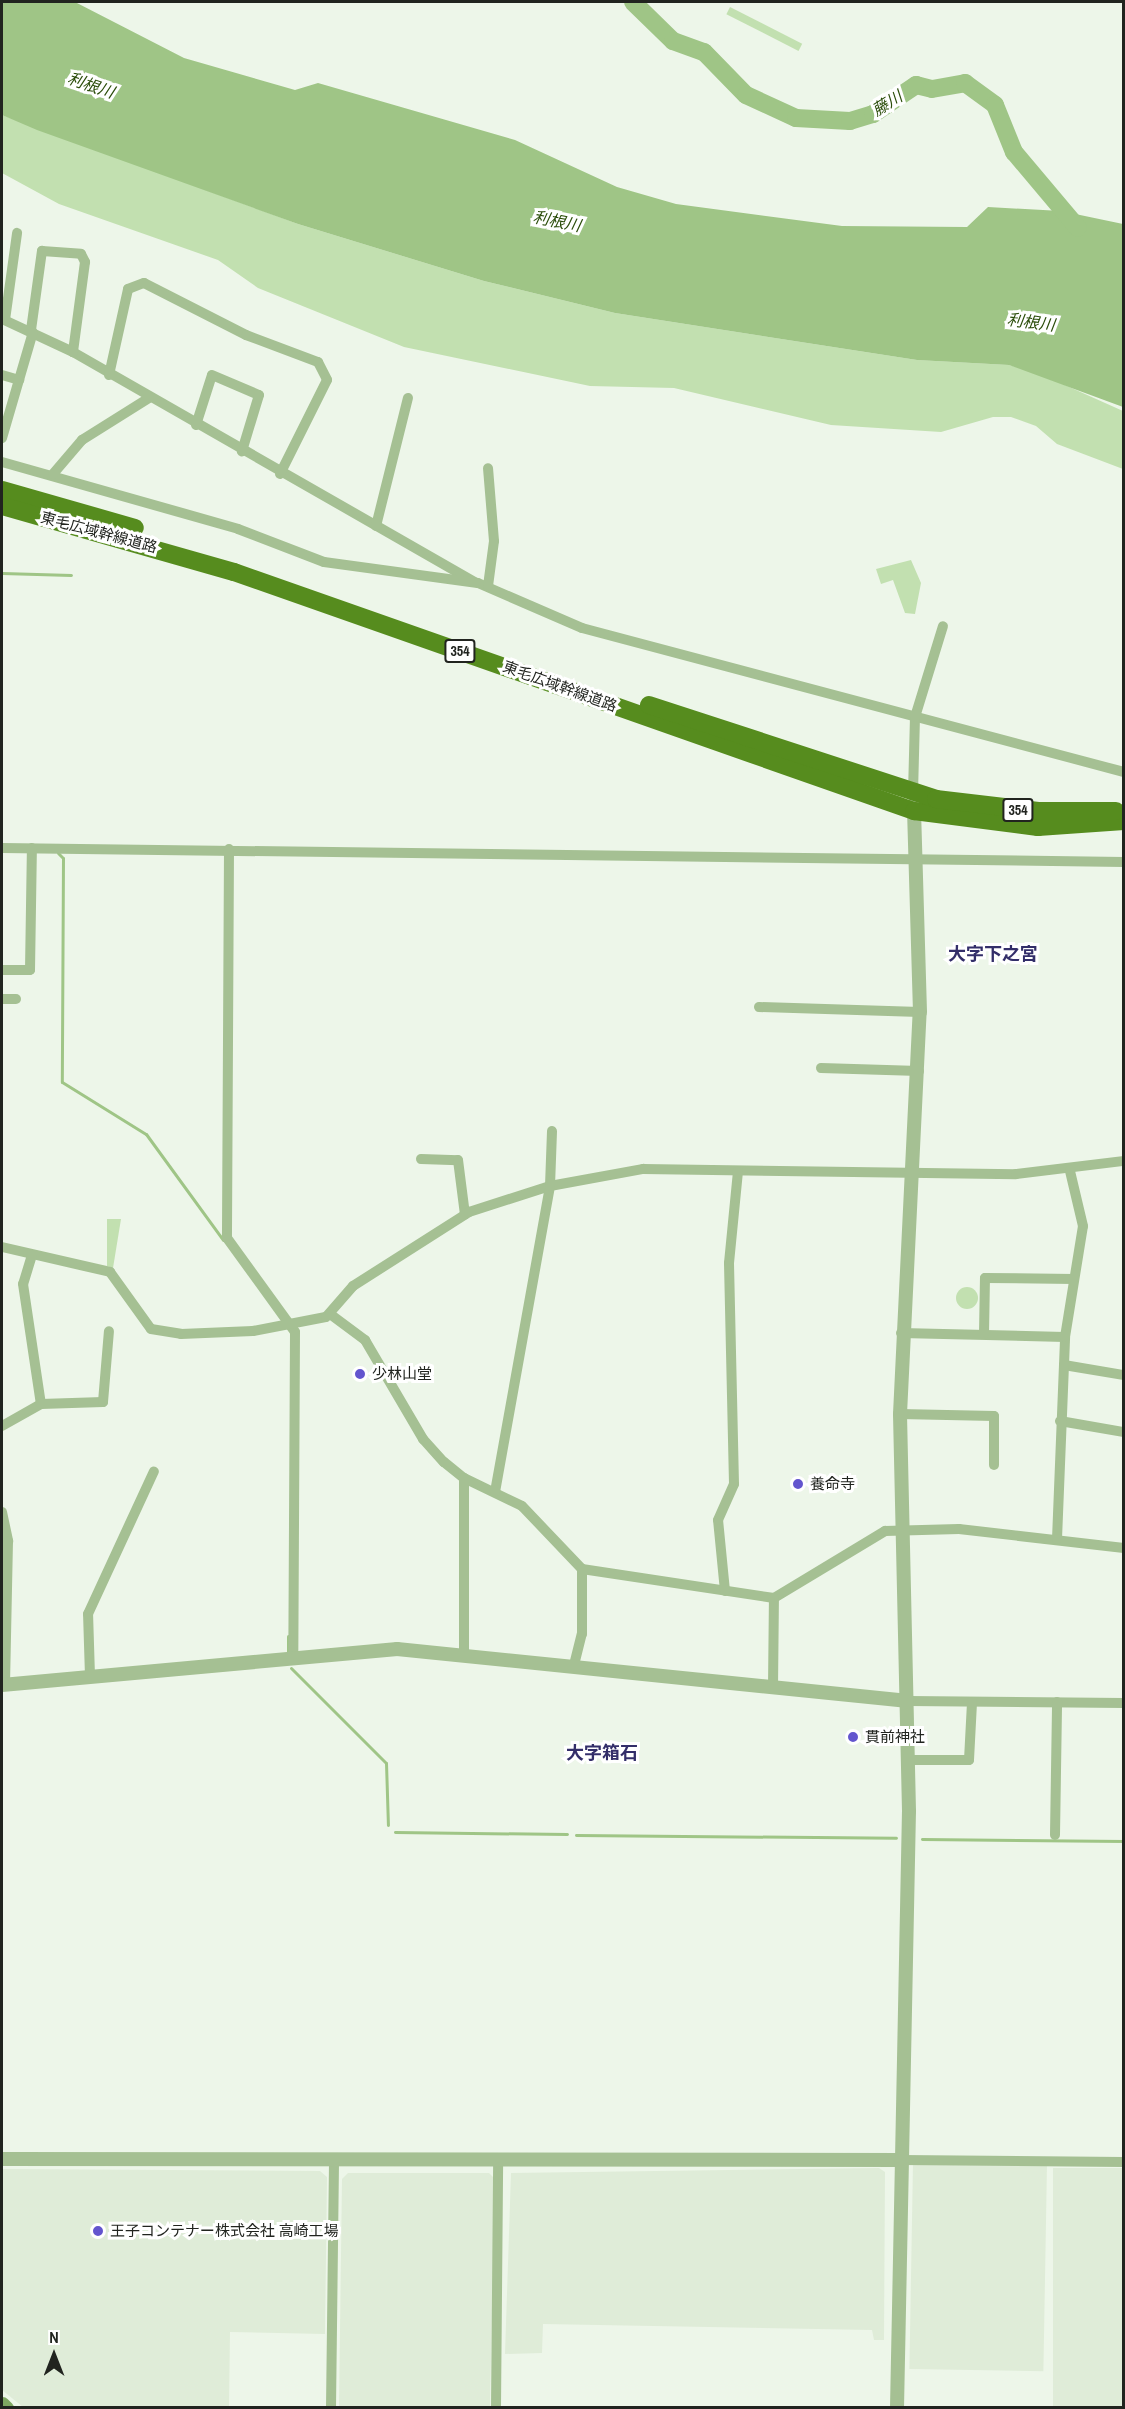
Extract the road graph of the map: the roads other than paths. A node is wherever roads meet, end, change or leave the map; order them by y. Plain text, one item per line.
1 (16, 233) dead end
2 (3, 320) edge
3 (32, 331) junction
4 (73, 352) junction
5 (2, 375) edge
6 (109, 375) junction
7 (19, 380) junction
8 (149, 398) junction
9 (408, 398) dead end
10 (3, 425) edge
11 (196, 425) junction
12 (2, 438) edge
13 (242, 451) junction
14 (2, 462) edge
15 (488, 468) dead end
16 (53, 474) junction
17 (280, 474) junction
18 (2, 489) edge
19 (2, 506) edge
20 (376, 526) junction
21 (475, 582) junction
22 (488, 586) junction
23 (943, 626) dead end
24 (915, 717) junction
25 (1124, 772) edge
26 (914, 802) junction
27 (1124, 810) edge
28 (1124, 821) edge
29 (2, 848) edge
30 (32, 848) junction
31 (229, 849) junction
32 (916, 859) junction
33 (1124, 862) edge
34 (2, 970) edge
35 (2, 999) edge
36 (16, 999) dead end
37 (759, 1007) dead end
38 (920, 1012) junction
39 (821, 1068) dead end
40 (920, 1071) junction
41 (552, 1131) dead end
42 (421, 1159) dead end
43 (1124, 1161) edge
44 (913, 1171) junction
45 (1070, 1171) junction
46 (738, 1172) junction
47 (550, 1186) junction
48 (465, 1215) junction
49 (2, 1247) edge
50 (32, 1256) junction
51 (1074, 1280) junction
52 (330, 1314) junction
53 (289, 1325) junction
54 (108, 1331) dead end
55 (901, 1333) junction
56 (984, 1334) junction
57 (1065, 1337) junction
58 (1064, 1365) junction
59 (1124, 1374) edge
60 (41, 1404) junction
61 (900, 1414) junction
62 (1060, 1420) junction
63 (2, 1426) edge
64 (1124, 1432) edge
65 (994, 1465) dead end
66 (154, 1471) dead end
67 (464, 1478) junction
68 (495, 1492) junction
69 (2, 1512) edge
70 (900, 1531) junction
71 (1057, 1539) junction
72 (5, 1540) edge
73 (1124, 1548) edge
74 (582, 1569) junction
75 (725, 1591) junction
76 (774, 1598) junction
77 (464, 1654) junction
78 (293, 1660) junction
79 (574, 1665) junction
80 (90, 1676) junction
81 (3, 1685) edge
82 (773, 1688) junction
83 (908, 1701) junction
84 (972, 1702) junction
85 (1057, 1702) junction
86 (1124, 1703) edge
87 (909, 1760) junction
88 (1055, 1835) dead end
89 (2, 2159) edge
90 (901, 2160) junction
91 (334, 2161) junction
92 (498, 2162) junction
93 (1124, 2162) edge
94 (2, 2404) edge
95 (6, 2408) edge
96 (331, 2408) edge
97 (496, 2408) edge
98 (897, 2408) edge

1 - 2 street
2 - 3 street
3 - 4 street
3 - 4 street
3 - 7 street
4 - 6 street
5 - 7 street
6 - 8 street
6 - 17 street
7 - 10 street
8 - 11 street
8 - 16 street
9 - 20 street
10 - 12 street
11 - 13 street
11 - 13 street
13 - 17 street
14 - 16 street
15 - 22 street
16 - 21 street
17 - 20 street
18 - 26 highway, 東毛広域幹線道路 / 354
19 - 26 highway, 東毛広域幹線道路 / 354
20 - 21 street
21 - 22 street
22 - 24 street
23 - 24 street
24 - 25 street
24 - 26 street
26 - 27 highway, 東毛広域幹線道路 / 354
26 - 28 highway, 東毛広域幹線道路 / 354
26 - 32 street
29 - 30 street
30 - 31 street
30 - 34 street
31 - 32 street
31 - 53 street
32 - 33 street
32 - 38 street
35 - 36 street
37 - 38 street
38 - 40 street
39 - 40 street
40 - 44 street
41 - 47 street
42 - 48 street
43 - 45 street
44 - 45 street
44 - 46 street
44 - 55 street
45 - 51 street
46 - 47 street
46 - 75 street
47 - 48 street
47 - 68 street
48 - 52 street
49 - 50 street
50 - 53 street
50 - 60 street
51 - 56 street
51 - 57 street
52 - 53 street
52 - 67 street
53 - 78 street
54 - 60 street
55 - 56 street
55 - 61 street
56 - 57 street
57 - 58 street
58 - 59 street
58 - 62 street
60 - 63 street
61 - 65 street
61 - 70 street
62 - 64 street
62 - 71 street
66 - 80 street
67 - 68 street
67 - 77 street
68 - 74 street
69 - 72 street
70 - 71 street
70 - 76 street
70 - 83 street
71 - 73 street
72 - 81 street
74 - 75 street
74 - 79 street
75 - 76 street
76 - 82 street
77 - 78 street
77 - 79 street
78 - 80 street
79 - 82 street
80 - 81 street
82 - 83 street
83 - 84 street
83 - 87 street
84 - 85 street
84 - 87 street
85 - 86 street
85 - 88 street
87 - 90 street
89 - 91 street
90 - 92 street
90 - 93 street
90 - 98 street
91 - 92 street
91 - 96 street
92 - 97 street
94 - 95 main road

